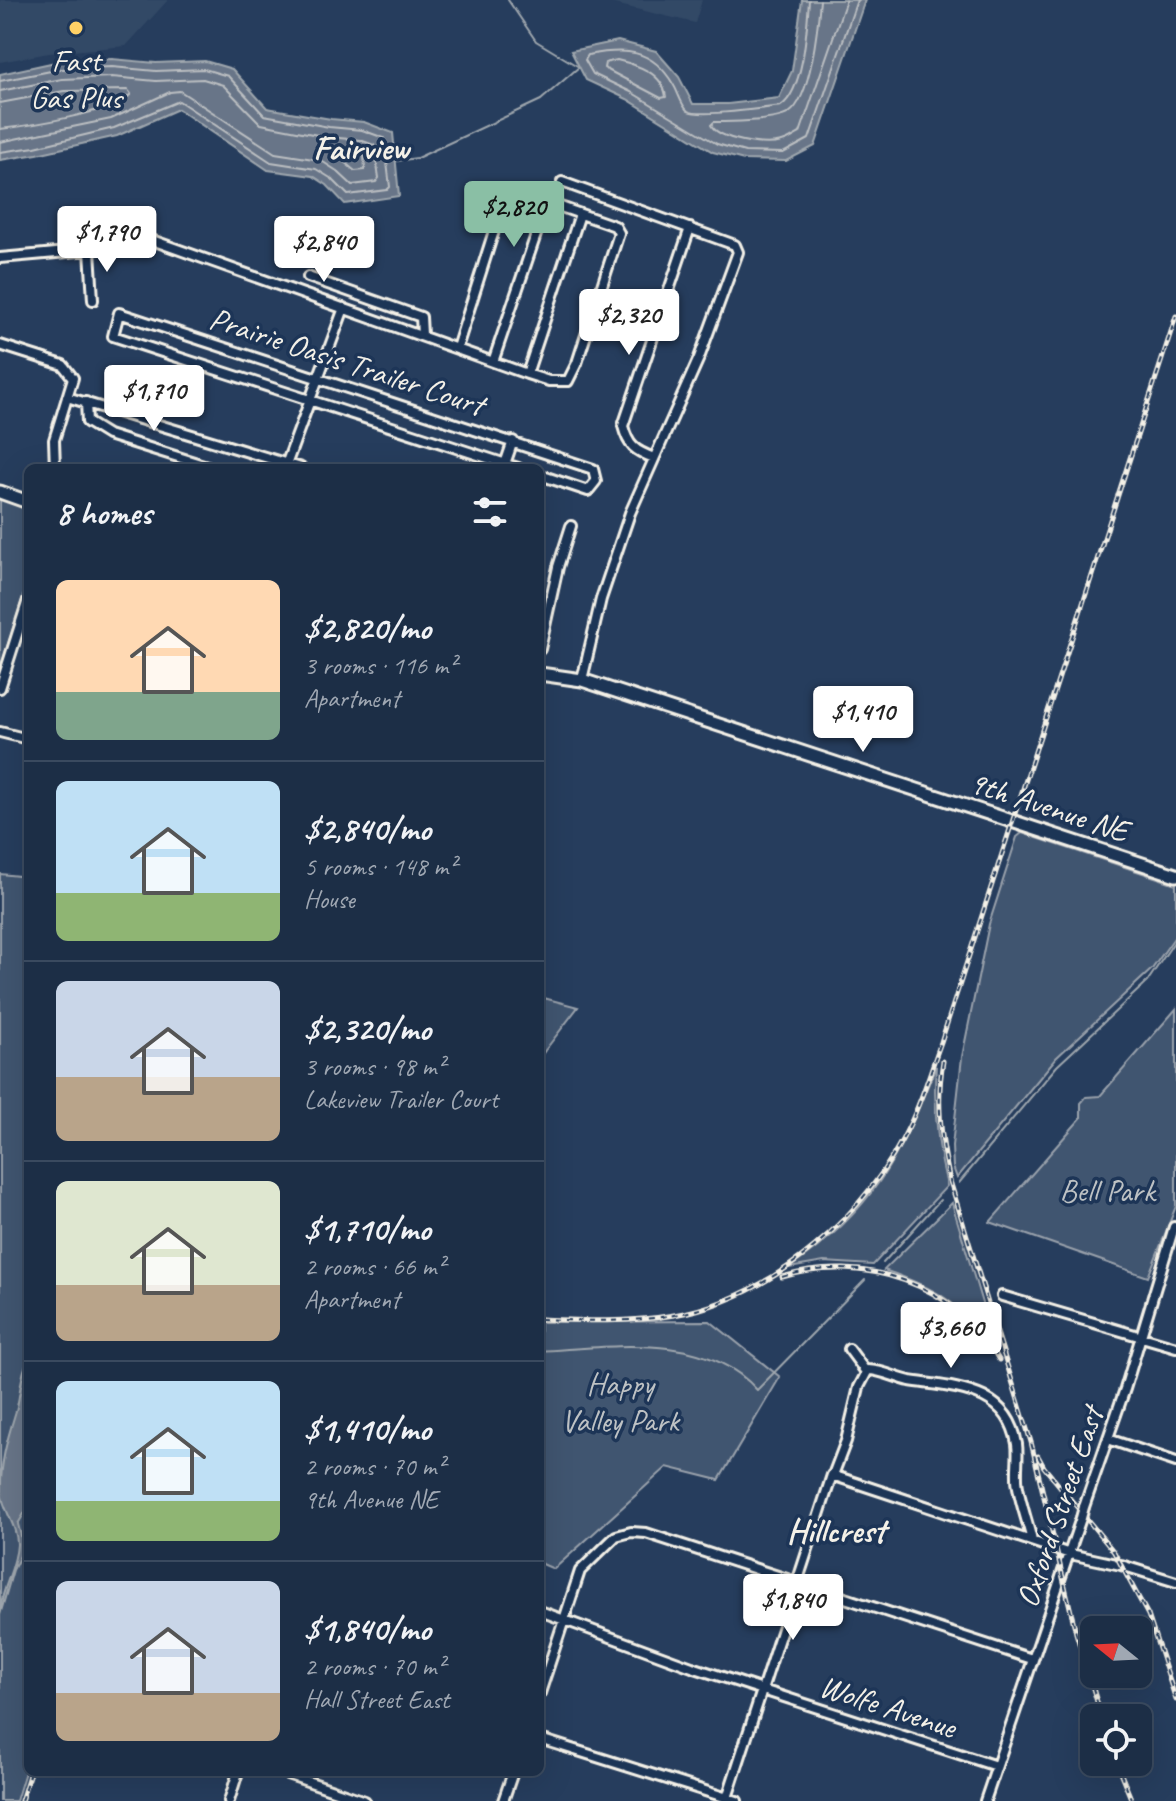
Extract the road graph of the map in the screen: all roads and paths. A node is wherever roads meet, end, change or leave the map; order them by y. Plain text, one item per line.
1 (562, 182) dead end
2 (580, 214) junction
3 (499, 215) dead end
4 (690, 228) junction
5 (90, 250) junction
6 (0, 258) edge
7 (308, 277) dead end
8 (93, 300) dead end
9 (344, 308) junction
10 (422, 335) junction
11 (0, 345) edge
12 (457, 348) junction
13 (493, 362) junction
14 (527, 374) junction
15 (318, 376) junction
16 (67, 397) junction
17 (86, 402) junction
18 (309, 402) junction
19 (513, 441) junction
20 (654, 458) junction
21 (55, 464) edge
22 (200, 464) edge
23 (280, 464) edge
24 (287, 464) edge
25 (505, 464) joint
26 (544, 476) edge
27 (0, 492) edge
28 (24, 501) edge
29 (571, 526) dead end
30 (24, 613) edge
31 (544, 631) edge
32 (544, 675) edge
33 (582, 680) junction
34 (0, 688) edge
35 (0, 732) edge
36 (24, 738) edge
37 (1176, 875) edge
38 (1175, 1227) edge
39 (1002, 1296) dead end
40 (1139, 1336) junction
41 (1176, 1347) edge
42 (849, 1349) dead end
43 (866, 1372) junction
44 (1108, 1439) junction
45 (1176, 1462) edge
46 (833, 1475) junction
47 (1032, 1541) junction
48 (1070, 1554) junction
49 (797, 1582) junction
50 (1176, 1582) edge
51 (544, 1612) edge
52 (564, 1619) junction
53 (1032, 1659) junction
54 (544, 1681) edge
55 (761, 1690) junction
56 (544, 1740) edge
57 (996, 1766) junction
58 (237, 1776) edge
59 (294, 1776) edge
60 (512, 1776) edge
61 (726, 1799) edge
62 (229, 1801) edge
63 (365, 1801) edge
64 (503, 1801) edge
65 (737, 1801) edge
66 (985, 1801) edge

1 - 4 street
2 - 13 street
2 - 14 street
2 - 14 street
3 - 12 street
4 - 20 street
4 - 20 street
5 - 6 street
5 - 8 street
5 - 9 street
7 - 10 street
9 - 10 street
9 - 15 street
10 - 12 street
11 - 16 street
12 - 13 street
13 - 14 street
15 - 18 street
15 - 18 street, Prairie Oasis Trailer Court
15 - 19 street, Prairie Oasis Trailer Court
16 - 17 street
16 - 21 street
17 - 22 street
17 - 23 street
18 - 24 street
18 - 25 street, Prairie Oasis Trailer Court
19 - 25 street
19 - 26 street, Prairie Oasis Trailer Court
20 - 33 street
27 - 28 street
29 - 31 street
30 - 34 street
32 - 33 street, 9th Avenue NE
33 - 37 street, 9th Avenue NE
35 - 36 street
38 - 40 street, Oxford Street East
39 - 40 street
40 - 41 street
40 - 44 street, Oxford Street East
42 - 43 street
43 - 46 street
43 - 47 street
44 - 45 street
44 - 48 street, Oxford Street East, bridge
46 - 47 street
46 - 49 street
47 - 48 street
48 - 50 street
48 - 53 street, Oxford Street East
49 - 52 street
49 - 53 street
49 - 55 street
51 - 52 street, Wolfe Avenue
52 - 54 street
52 - 55 street, Wolfe Avenue
53 - 57 street, Oxford Street East
55 - 57 street, Wolfe Avenue
55 - 61 street
56 - 61 street
57 - 66 street, Oxford Street East
58 - 62 street
59 - 63 street
60 - 64 street
61 - 65 street

